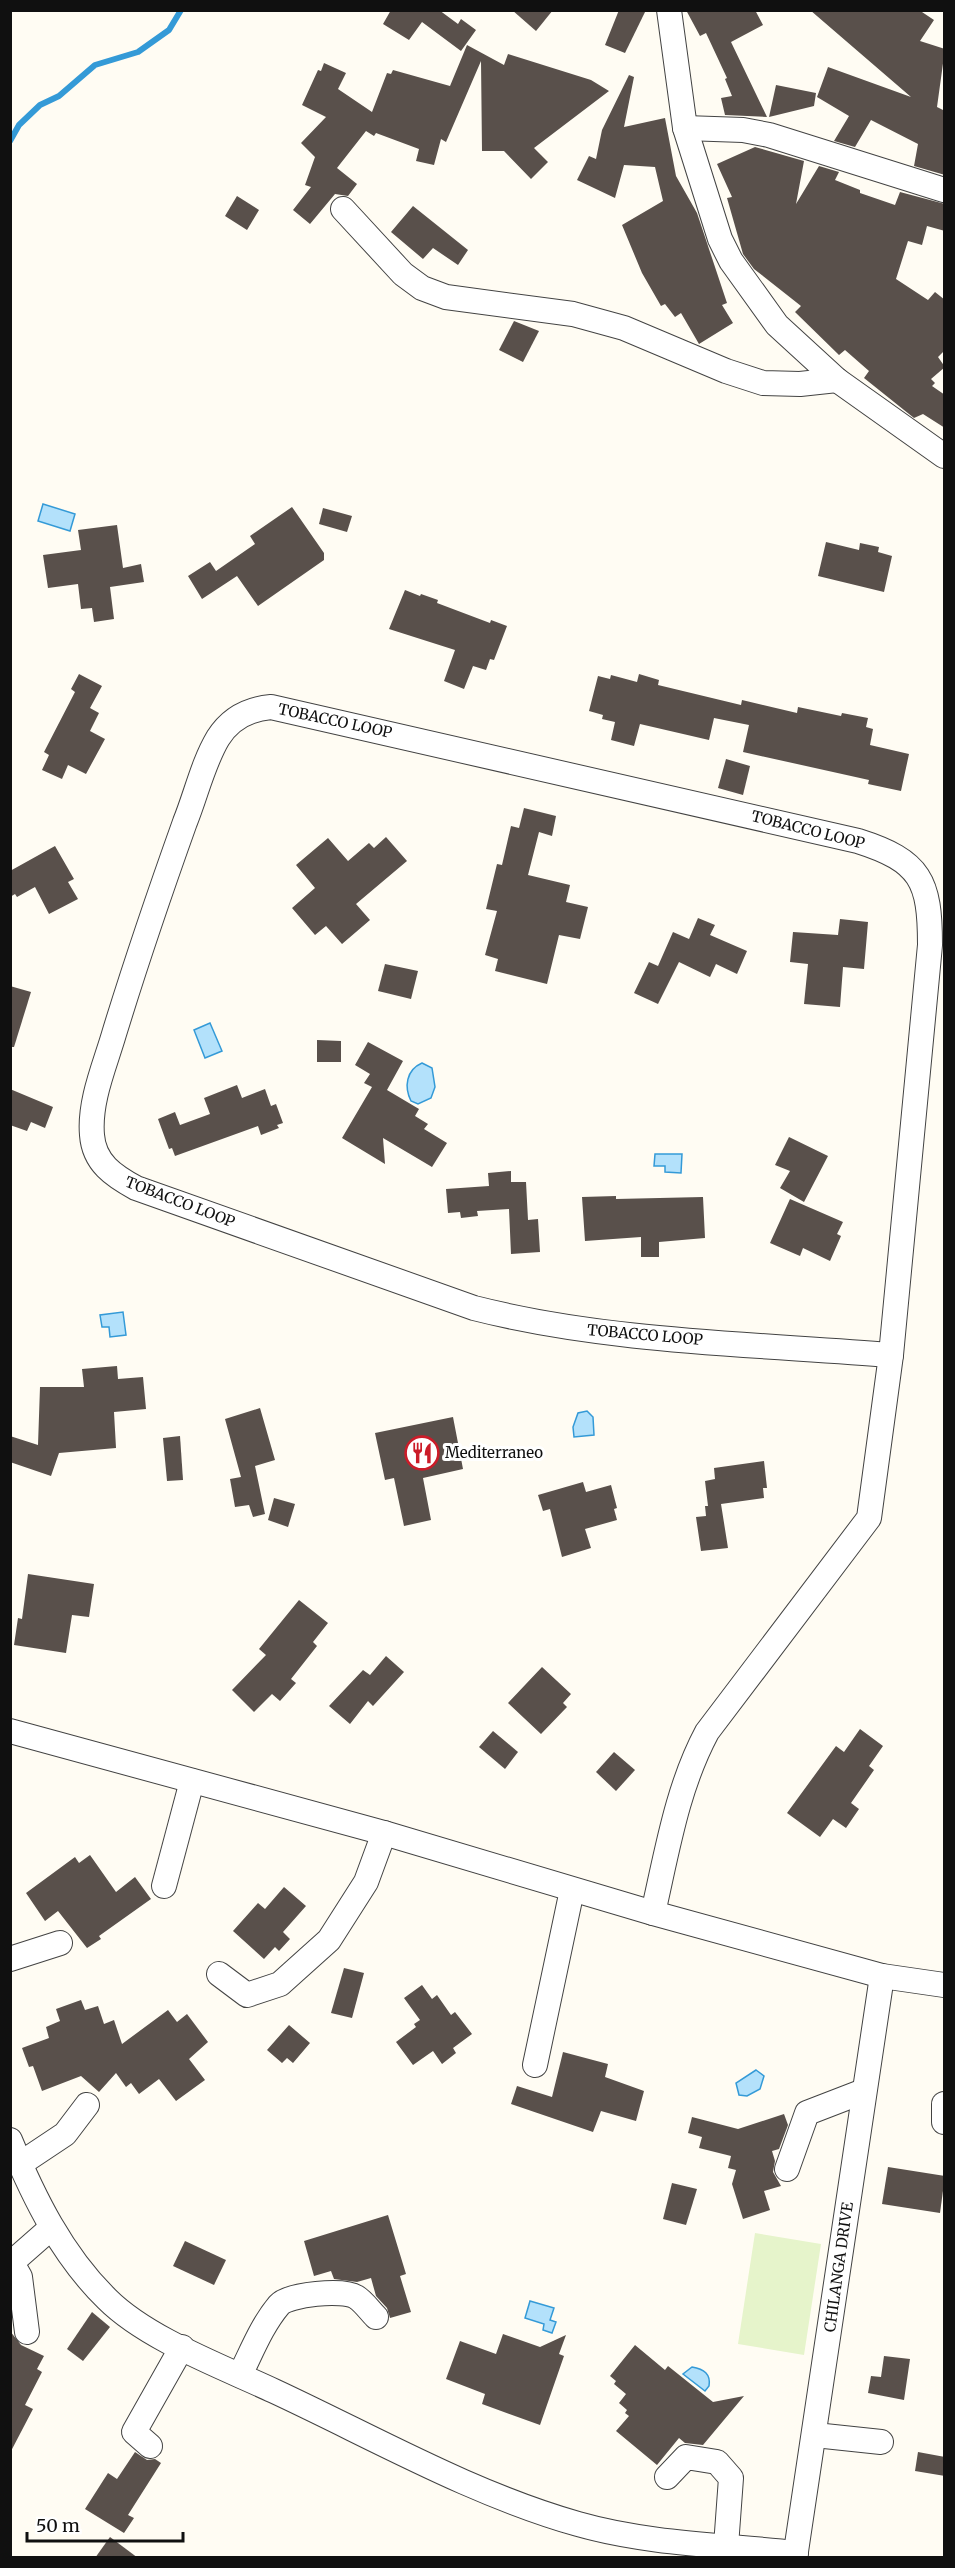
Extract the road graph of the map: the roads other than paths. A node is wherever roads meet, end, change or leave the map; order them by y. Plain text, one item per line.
1 (669, 10) edge
2 (685, 128) junction
3 (945, 190) edge
4 (343, 209) dead end
5 (837, 380) junction
6 (945, 456) edge
7 (891, 1355) junction
8 (10, 1731) edge
9 (192, 1782) junction
10 (384, 1833) junction
11 (164, 1886) dead end
12 (572, 1890) junction
13 (653, 1913) junction
14 (60, 1942) dead end
15 (10, 1959) edge
16 (219, 1974) dead end
17 (882, 1976) junction
18 (945, 1985) edge
19 (535, 2066) dead end
20 (864, 2091) junction
21 (945, 2104) edge
22 (87, 2105) dead end
23 (945, 2122) edge
24 (10, 2140) edge
25 (20, 2164) junction
26 (787, 2169) dead end
27 (51, 2228) junction
28 (11, 2263) edge
29 (376, 2317) dead end
30 (27, 2332) dead end
31 (182, 2347) junction
32 (240, 2375) junction
33 (815, 2435) junction
34 (881, 2442) dead end
35 (150, 2446) dead end
36 (667, 2477) dead end
37 (726, 2546) junction
38 (795, 2555) edge

1 - 2 street
2 - 3 street
2 - 5 street
4 - 5 street
5 - 6 street
7 - 7 street, TOBACCO LOOP
7 - 13 street, TOBACCO LOOP
8 - 9 street
9 - 10 street
9 - 11 street
10 - 12 street
10 - 16 street
12 - 13 street
12 - 19 street
13 - 17 street
14 - 15 street
17 - 18 street
17 - 20 street, CHILANGA DRIVE
20 - 26 street
20 - 33 street, CHILANGA DRIVE
21 - 23 street
22 - 25 street
24 - 25 street
25 - 27 street
27 - 28 street
27 - 31 street
28 - 30 street
29 - 32 street
31 - 32 street
31 - 35 street
32 - 37 street
33 - 34 street
33 - 38 street, CHILANGA DRIVE
36 - 37 street
37 - 38 street

